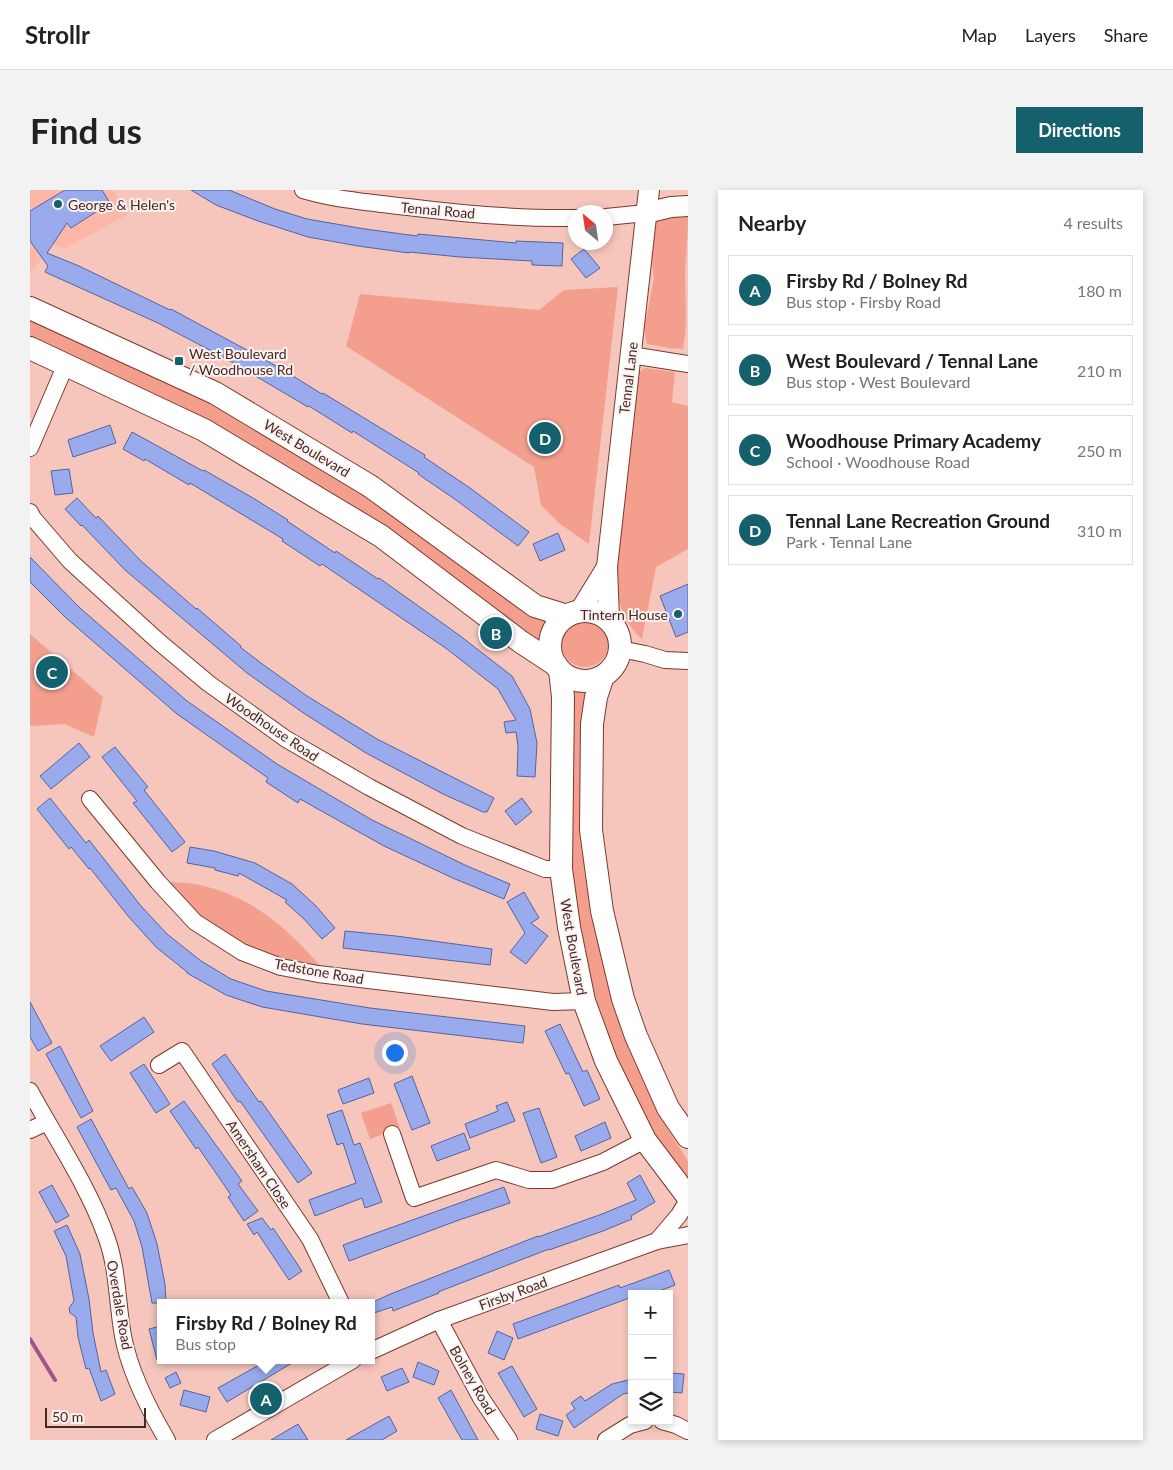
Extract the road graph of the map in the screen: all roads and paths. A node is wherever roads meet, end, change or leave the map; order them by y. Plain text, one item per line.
1 (303, 190) edge
2 (649, 190) edge
3 (688, 206) edge
4 (646, 213) junction
5 (613, 216) edge
6 (568, 218) edge
7 (30, 308) edge
8 (30, 348) edge
9 (631, 355) junction
10 (66, 364) junction
11 (688, 364) edge
12 (30, 448) edge
13 (30, 512) edge
14 (607, 567) junction
15 (573, 613) junction
16 (609, 620) junction
17 (620, 649) junction
18 (688, 661) edge
19 (558, 668) junction
20 (603, 676) junction
21 (90, 798) dead end
22 (561, 869) junction
23 (584, 1000) junction
24 (159, 1064) dead end
25 (30, 1091) edge
26 (668, 1108) junction
27 (47, 1122) junction
28 (30, 1130) edge
29 (392, 1134) dead end
30 (688, 1137) edge
31 (645, 1140) junction
32 (688, 1152) edge
33 (686, 1210) edge
34 (688, 1235) edge
35 (657, 1241) junction
36 (339, 1299) edge
37 (439, 1320) junction
38 (375, 1349) edge
39 (346, 1364) edge
40 (673, 1424) edge
41 (628, 1425) edge
42 (688, 1431) edge
43 (167, 1440) edge
44 (215, 1440) edge
45 (510, 1440) edge
46 (606, 1440) edge

1 - 6 street, Tennal Road
2 - 4 street, Tennal Lane
3 - 4 street
4 - 5 street
4 - 9 street, Tennal Lane
7 - 15 main road, West Boulevard
8 - 10 main road
9 - 11 street
9 - 14 street, Tennal Lane
10 - 12 street
10 - 19 main road
13 - 22 street, Woodhouse Road
14 - 15 street, Tennal Lane
14 - 16 street, Tennal Lane
15 - 16 main road
15 - 19 main road
16 - 17 main road
17 - 18 street
17 - 20 main road
19 - 20 main road
19 - 22 main road, West Boulevard
20 - 26 main road
21 - 23 street, Tedstone Road
22 - 23 main road, West Boulevard
23 - 31 main road, West Boulevard
24 - 36 street, Amersham Close
25 - 27 street, Overdale Road
26 - 30 main road
26 - 32 main road
27 - 28 street
27 - 43 street, Overdale Road
29 - 31 street
31 - 33 main road, West Boulevard
33 - 35 street, Firsby Road
34 - 35 street, Firsby Road
35 - 37 street, Firsby Road
37 - 38 street, Firsby Road
37 - 45 street, Bolney Road
39 - 44 street
40 - 42 street
41 - 46 street

